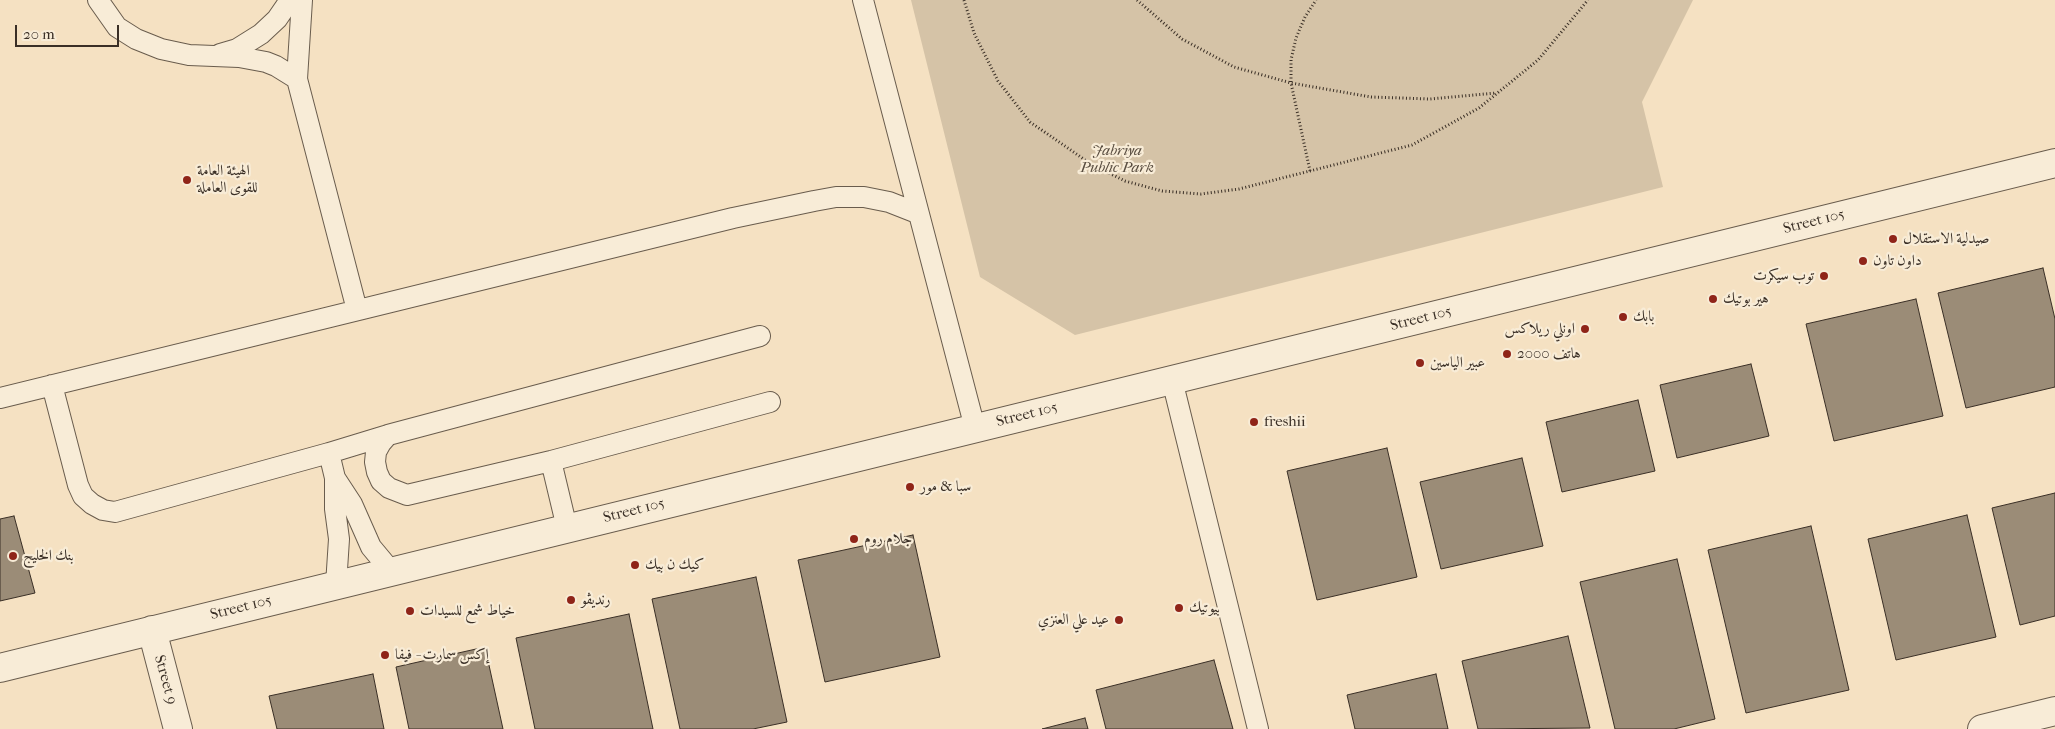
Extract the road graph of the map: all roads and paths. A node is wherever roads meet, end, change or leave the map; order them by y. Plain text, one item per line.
1 (98, 0) edge
2 (290, 0) edge
3 (302, 0) edge
4 (863, 0) edge
5 (964, 0) edge
6 (1137, 0) edge
7 (1316, 0) edge
8 (1588, 0) edge
9 (216, 55) junction
10 (297, 80) junction
11 (1291, 83) junction
12 (1497, 93) junction
13 (2055, 163) edge
14 (1310, 171) junction
15 (917, 213) junction
16 (357, 310) junction
17 (760, 336) dead end
18 (1172, 380) junction
19 (52, 385) junction
20 (0, 398) edge
21 (770, 402) dead end
22 (975, 428) junction
23 (388, 435) junction
24 (329, 453) junction
25 (550, 461) junction
26 (335, 478) junction
27 (567, 528) junction
28 (391, 571) junction
29 (336, 585) junction
30 (152, 630) junction
31 (0, 668) edge
32 (2055, 711) edge
33 (2010, 726) edge
34 (178, 729) edge
35 (1258, 729) edge
36 (1982, 729) edge

1 - 9 lane
2 - 9 lane
3 - 10 lane
4 - 15 lane
5 - 14 path
6 - 11 path
7 - 11 path
8 - 12 path
9 - 10 lane
10 - 16 lane
11 - 12 path
11 - 14 path
12 - 14 path
13 - 18 street, Street 105
15 - 16 lane
15 - 22 lane
16 - 19 lane
17 - 23 lane
18 - 22 street, Street 105
18 - 35 lane
19 - 20 lane
19 - 24 lane
21 - 25 lane
22 - 27 street, Street 105
23 - 24 lane
23 - 25 lane
24 - 26 lane
25 - 27 lane
26 - 28 lane
26 - 29 lane
27 - 28 street, Street 105
28 - 29 street, Street 105
29 - 30 street, Street 105
30 - 31 street, Street 105
30 - 34 street, Street 9
32 - 33 street
33 - 36 street

